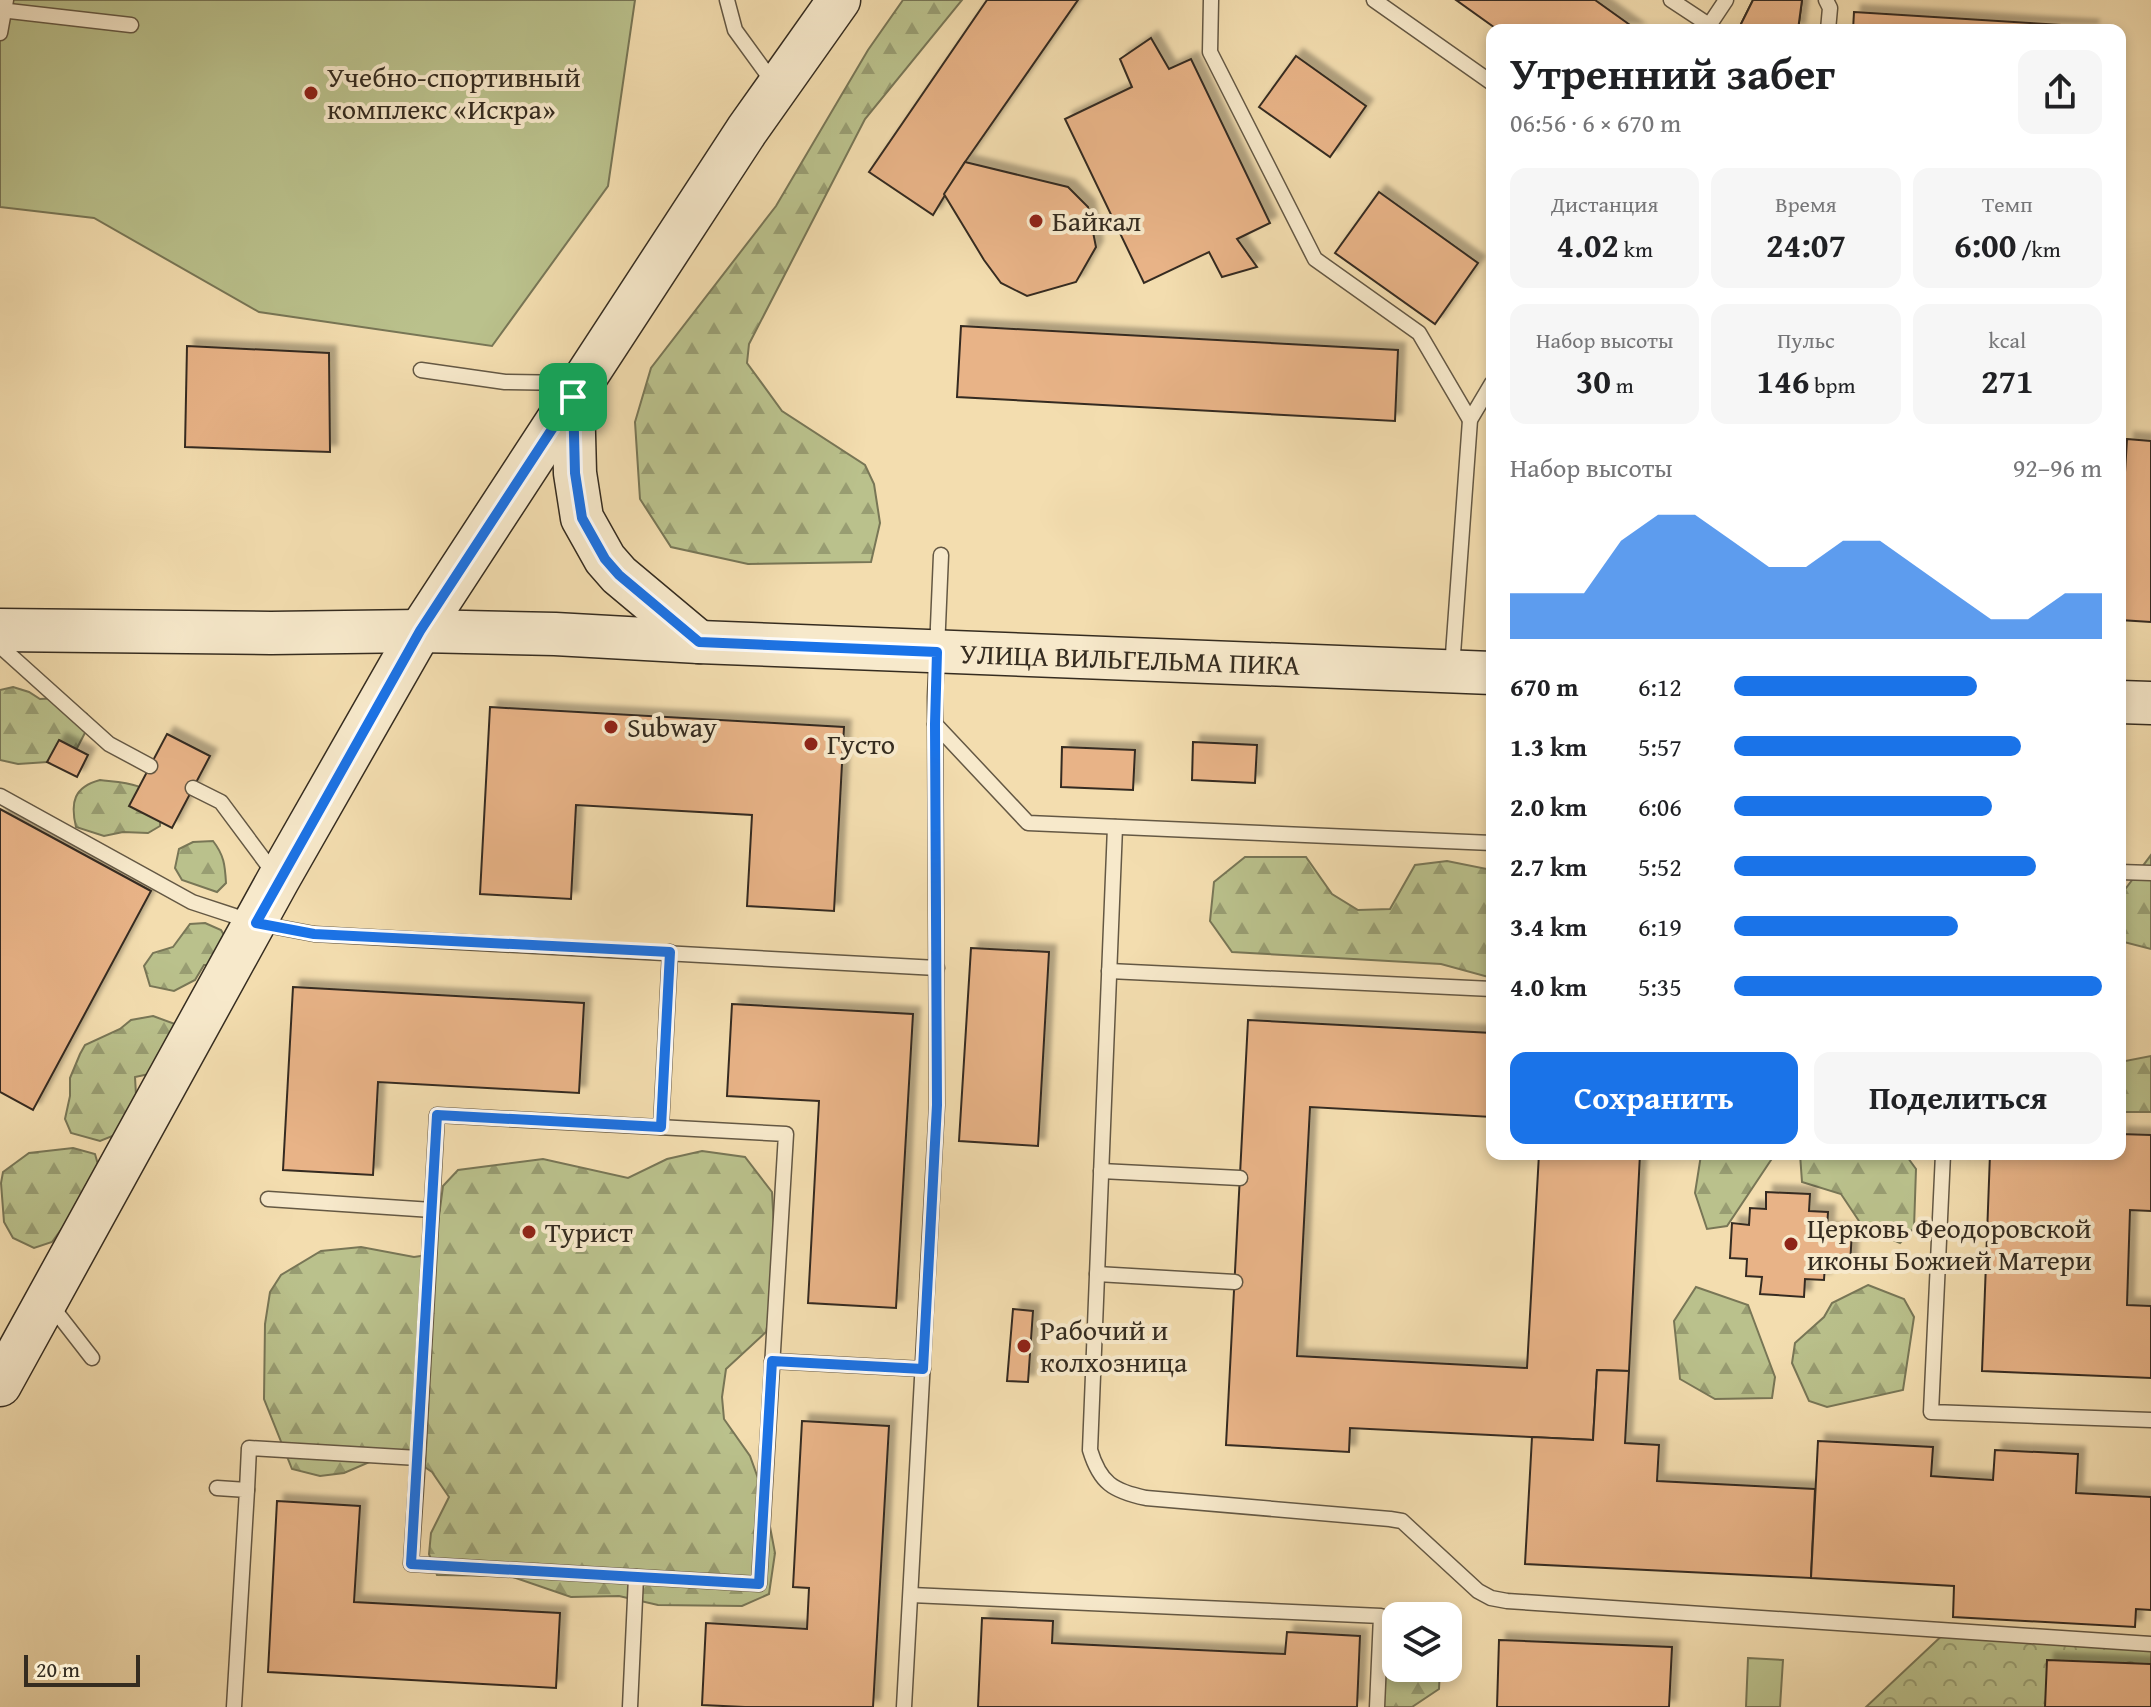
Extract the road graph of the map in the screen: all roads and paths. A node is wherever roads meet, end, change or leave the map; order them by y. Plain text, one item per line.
1 (727, 0) edge
2 (839, 0) edge
3 (1211, 0) edge
4 (1374, 0) edge
5 (1671, 0) edge
6 (1726, 0) edge
7 (1826, 0) edge
8 (3, 7) edge
9 (1702, 24) edge
10 (1710, 24) edge
11 (1829, 24) edge
12 (131, 25) dead end
13 (0, 33) edge
14 (1486, 79) edge
15 (777, 89) junction
16 (421, 370) dead end
17 (578, 390) junction
18 (1486, 393) edge
19 (1470, 420) junction
20 (941, 555) dead end
21 (0, 630) edge
22 (420, 631) junction
23 (699, 642) junction
24 (0, 646) edge
25 (937, 652) junction
26 (1472, 672) edge
27 (2126, 702) edge
28 (2151, 703) edge
29 (935, 724) junction
30 (150, 766) dead end
31 (193, 788) dead end
32 (0, 796) edge
33 (1115, 827) junction
34 (1486, 843) edge
35 (2126, 872) edge
36 (2151, 873) edge
37 (278, 880) junction
38 (256, 923) junction
39 (670, 952) junction
40 (937, 968) junction
41 (1109, 971) junction
42 (1486, 989) edge
43 (661, 1127) junction
44 (1943, 1160) edge
45 (1101, 1171) junction
46 (1240, 1178) dead end
47 (268, 1199) dead end
48 (432, 1210) junction
49 (1097, 1274) junction
50 (1235, 1282) dead end
51 (47, 1301) junction
52 (92, 1358) dead end
53 (772, 1361) junction
54 (923, 1369) junction
55 (0, 1385) edge
56 (2151, 1420) edge
57 (418, 1458) junction
58 (217, 1488) dead end
59 (247, 1490) junction
60 (636, 1577) junction
61 (911, 1595) junction
62 (2151, 1644) edge
63 (234, 1707) edge
64 (630, 1707) edge
65 (904, 1707) edge
66 (1377, 1707) edge

1 - 15 lane
2 - 15 main road
3 - 19 lane
4 - 14 lane
5 - 9 lane
6 - 10 lane
7 - 11 lane
8 - 12 lane
8 - 13 lane
15 - 17 main road
16 - 17 lane
17 - 22 main road
17 - 23 main road
18 - 19 lane
19 - 26 lane
20 - 25 lane
21 - 22 main road, УЛИЦА ВИЛЬГЕЛЬМА ПИКА
22 - 23 main road, УЛИЦА ВИЛЬГЕЛЬМА ПИКА
22 - 37 main road
23 - 25 main road, УЛИЦА ВИЛЬГЕЛЬМА ПИКА
24 - 30 lane
25 - 26 main road, УЛИЦА ВИЛЬГЕЛЬМА ПИКА
25 - 29 lane
27 - 28 main road
29 - 33 lane
29 - 40 lane
31 - 37 lane
32 - 38 lane
33 - 34 lane
33 - 41 lane
35 - 36 lane
37 - 38 main road
38 - 39 lane
38 - 51 main road
39 - 40 lane
39 - 43 lane
40 - 54 lane
41 - 42 lane
41 - 45 lane
43 - 48 lane
43 - 53 lane
44 - 56 lane
45 - 46 lane
45 - 49 lane
47 - 48 lane
48 - 57 lane
49 - 50 lane
49 - 62 lane
51 - 52 lane
51 - 55 main road
53 - 54 lane
53 - 60 lane
54 - 61 lane
57 - 59 lane
57 - 60 lane
58 - 59 lane
59 - 63 lane
60 - 64 lane
61 - 65 lane
61 - 66 lane

